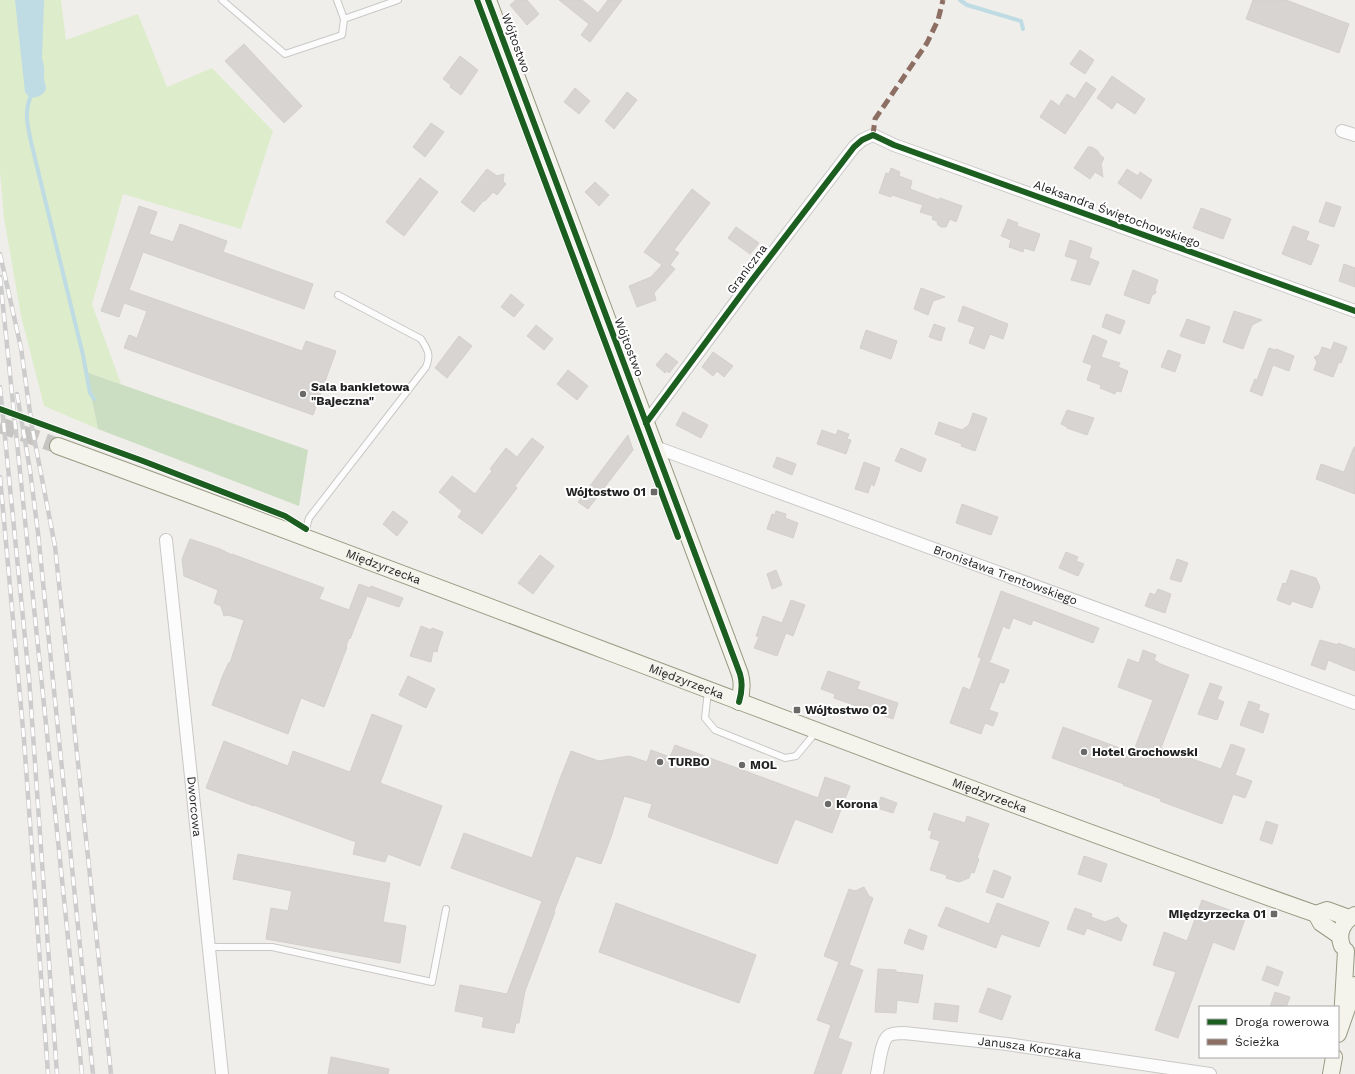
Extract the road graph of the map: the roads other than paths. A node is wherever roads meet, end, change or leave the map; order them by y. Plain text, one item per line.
1 (222, 0) edge
2 (337, 0) edge
3 (398, 0) edge
4 (488, 0) edge
5 (344, 19) junction
6 (1342, 131) dead end
7 (872, 135) joint
8 (1355, 135) edge
9 (338, 295) dead end
10 (1355, 311) edge
11 (646, 423) junction
12 (58, 446) tunnel mouth
13 (655, 447) junction
14 (303, 537) junction
15 (166, 540) dead end
16 (708, 691) junction
17 (739, 702) junction
18 (1355, 703) edge
19 (817, 731) junction
20 (446, 909) dead end
21 (1316, 914) junction
22 (1352, 917) edge
23 (1340, 936) junction
24 (208, 947) junction
25 (1350, 954) edge
26 (1355, 985) edge
27 (1340, 1027) edge
28 (1334, 1058) edge
29 (222, 1074) edge
30 (877, 1074) edge
31 (1210, 1074) edge
32 (1331, 1074) edge

1 - 5 lane
2 - 5 lane
3 - 5 lane
4 - 11 main road, Wójtostwo
6 - 8 street
7 - 10 street, Aleksandra Świętochowskiego
7 - 11 street, Graniczna
9 - 14 lane
11 - 13 main road, Wójtostwo
12 - 14 main road, Międzyrzecka
13 - 17 main road, Wójtostwo
13 - 18 street, Bronisława Trentowskiego
14 - 16 main road, Międzyrzecka
15 - 24 street, Dworcowa
16 - 17 main road, Międzyrzecka
16 - 19 lane
17 - 19 main road, Międzyrzecka
19 - 21 main road, Międzyrzecka
20 - 24 lane
21 - 22 main road, Międzyrzecka
21 - 23 main road, Międzyrzecka
22 - 23 main road
23 - 25 main road
24 - 29 street, Dworcowa
25 - 27 main road
26 - 27 main road
28 - 32 main road
30 - 31 street, Janusza Korczaka

